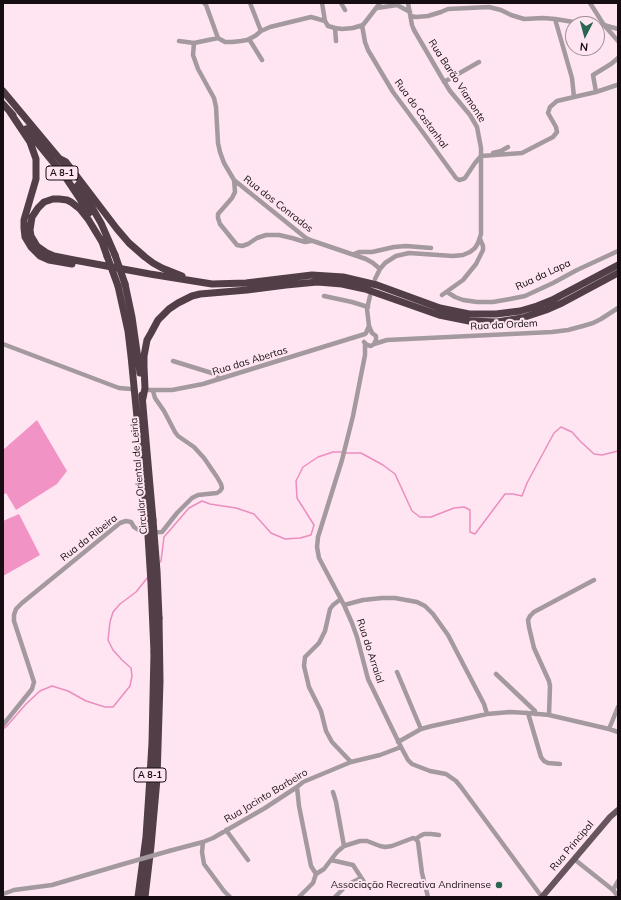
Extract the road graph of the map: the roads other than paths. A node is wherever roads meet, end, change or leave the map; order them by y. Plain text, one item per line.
1 (204, 3) edge
2 (250, 3) edge
3 (322, 3) edge
4 (341, 3) edge
5 (380, 3) edge
6 (408, 3) edge
7 (453, 3) edge
8 (590, 3) edge
9 (377, 8) junction
10 (448, 9) junction
11 (345, 10) dead end
12 (410, 14) junction
13 (598, 16) edge
14 (555, 19) junction
15 (326, 21) junction
16 (565, 21) edge
17 (362, 25) junction
18 (605, 25) edge
19 (605, 26) edge
20 (335, 28) junction
21 (618, 29) edge
22 (260, 31) junction
23 (218, 38) junction
24 (249, 39) junction
25 (179, 41) dead end
26 (336, 41) dead end
27 (618, 41) edge
28 (194, 43) junction
29 (618, 58) edge
30 (262, 60) dead end
31 (479, 62) dead end
32 (444, 82) junction
33 (617, 85) dead end
34 (3, 91) edge
35 (596, 92) junction
36 (574, 97) junction
37 (3, 104) edge
38 (10, 112) junction
39 (508, 147) dead end
40 (489, 155) junction
41 (481, 156) junction
42 (60, 160) junction
43 (234, 180) junction
44 (480, 239) junction
45 (313, 241) junction
46 (102, 242) junction
47 (431, 248) dead end
48 (618, 251) edge
49 (354, 254) junction
50 (618, 265) edge
51 (380, 269) junction
52 (618, 273) edge
53 (375, 279) dead end
54 (223, 284) junction
55 (121, 285) junction
56 (247, 290) junction
57 (447, 292) junction
58 (324, 296) dead end
59 (370, 296) dead end
60 (442, 296) dead end
61 (368, 307) junction
62 (618, 308) edge
63 (370, 334) junction
64 (354, 338) junction
65 (387, 340) junction
66 (364, 342) junction
67 (3, 344) edge
68 (373, 345) junction
69 (365, 355) junction
70 (173, 361) dead end
71 (220, 379) junction
72 (131, 389) dead end
73 (151, 391) joint
74 (143, 398) junction
75 (150, 520) junction
76 (594, 580) dead end
77 (341, 599) junction
78 (344, 605) junction
79 (157, 652) junction
80 (397, 672) dead end
81 (496, 674) dead end
82 (618, 707) edge
83 (528, 713) junction
84 (487, 714) junction
85 (535, 714) junction
86 (549, 716) junction
87 (3, 725) edge
88 (609, 728) junction
89 (421, 730) junction
90 (618, 732) edge
91 (398, 742) junction
92 (401, 747) junction
93 (351, 762) junction
94 (560, 764) dead end
95 (297, 787) junction
96 (333, 792) dead end
97 (617, 813) edge
98 (226, 830) junction
99 (439, 835) dead end
100 (416, 839) junction
101 (203, 842) junction
102 (344, 846) junction
103 (248, 860) dead end
104 (331, 860) junction
105 (574, 860) junction
106 (316, 874) junction
107 (361, 878) junction
108 (618, 882) edge
109 (372, 888) dead end
110 (613, 890) junction
111 (3, 894) edge
112 (617, 896) dead end
113 (138, 897) edge
114 (145, 897) edge
115 (230, 897) edge
116 (299, 897) edge
117 (335, 897) edge
118 (428, 897) edge
119 (542, 897) edge

1 - 23 street
2 - 22 street
3 - 15 street
4 - 11 street
5 - 9 street
6 - 12 street, Rua Barão Viamonte
7 - 10 street
8 - 13 street
9 - 12 street
9 - 17 street
10 - 12 street
10 - 14 street
12 - 32 street, Rua Barão Viamonte
14 - 16 street
14 - 36 street
15 - 20 street
15 - 22 street
17 - 20 street
17 - 41 street, Rua do Castanhal
18 - 21 street
19 - 27 street
20 - 26 street
22 - 24 street
23 - 24 street
23 - 28 street
24 - 30 street
25 - 28 street
28 - 43 street, Rua dos Conrados
29 - 35 street
31 - 32 street
32 - 41 street, Rua Barão Viamonte
33 - 35 street
34 - 42 highway, Circular Oriental de Leiria / A 8-1
35 - 36 street
36 - 40 street
37 - 38 highway, Circular Oriental de Leiria / A 8-1
38 - 46 highway, Circular Oriental de Leiria / A 8-1
38 - 56 highway
39 - 40 street
40 - 41 street
41 - 44 street, Rua Barão Viamonte
42 - 54 highway
42 - 55 highway, Circular Oriental de Leiria / A 8-1, bridge
43 - 45 street, Rua dos Conrados
43 - 45 street
44 - 51 street
44 - 57 street
45 - 49 street, Rua dos Conrados
46 - 54 highway
46 - 55 highway, Circular Oriental de Leiria / A 8-1, bridge
47 - 49 street
48 - 57 street, Rua da Lapa
49 - 51 street, Rua dos Conrados
50 - 54 highway
51 - 53 street
52 - 56 highway
55 - 74 highway, Circular Oriental de Leiria / A 8-1
55 - 75 highway, Circular Oriental de Leiria / A 8-1
56 - 74 highway
57 - 60 street
58 - 61 street
59 - 61 street
61 - 63 street
62 - 65 street, Rua da Ordem
63 - 64 street, Rua das Abertas
63 - 65 street, Rua da Ordem
63 - 66 street
63 - 68 street
64 - 66 street, Rua das Abertas
64 - 71 street, Rua das Abertas
65 - 68 street, Rua da Ordem
66 - 68 street
66 - 69 street, Rua do Arraial
67 - 72 street
68 - 69 street, Rua do Arraial
69 - 77 street, Rua do Arraial
70 - 71 street
71 - 73 street, Rua das Abertas
73 - 87 street, Rua da Ribeira
74 - 75 highway, Circular Oriental de Leiria / A 8-1
75 - 79 highway, Circular Oriental de Leiria / A 8-1, bridge
76 - 86 street
77 - 78 street, Rua do Arraial
77 - 93 street
78 - 84 street
78 - 91 street, Rua do Arraial
79 - 113 highway, Circular Oriental de Leiria / A 8-1
79 - 114 highway, Circular Oriental de Leiria / A 8-1
80 - 89 street
81 - 85 street
82 - 88 street
83 - 84 street
83 - 85 street
83 - 94 street
84 - 89 street
85 - 86 street
86 - 88 street
88 - 90 street
89 - 91 street
91 - 92 street, Rua do Arraial
92 - 93 street, Rua Jacinto Barbeiro
92 - 119 street, Rua do Arraial
93 - 95 street, Rua Jacinto Barbeiro
95 - 98 street, Rua Jacinto Barbeiro
95 - 106 street
96 - 102 street
97 - 105 main road, Rua Principal
98 - 101 street, Rua Jacinto Barbeiro
98 - 103 street
99 - 100 street
100 - 102 street
100 - 118 street
101 - 111 street, Rua Jacinto Barbeiro, bridge
101 - 115 street
102 - 104 street
104 - 106 street
104 - 107 street
105 - 110 street
105 - 119 main road, Rua Principal
106 - 116 street
107 - 109 street
107 - 117 street
108 - 110 street
110 - 112 street

